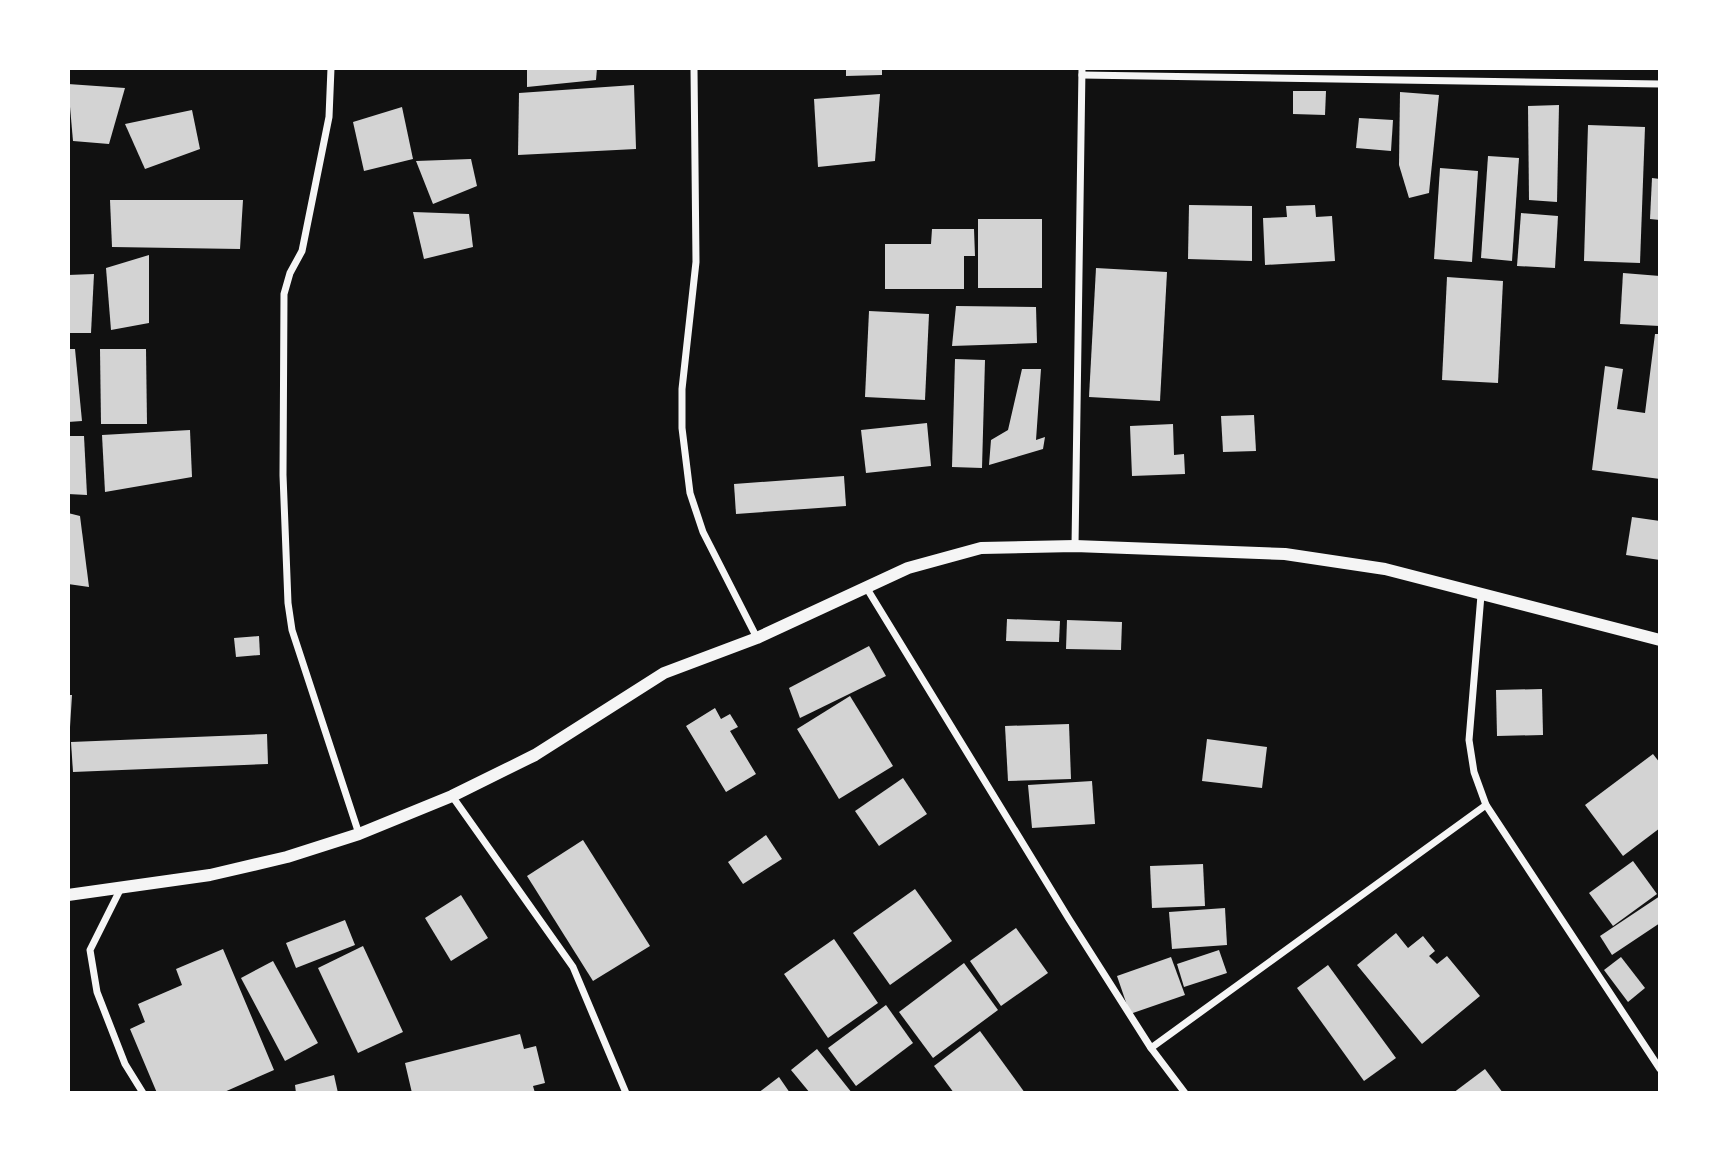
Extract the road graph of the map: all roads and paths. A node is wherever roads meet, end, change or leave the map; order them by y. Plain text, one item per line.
1 (331, 68) edge
2 (694, 68) edge
3 (1082, 72) edge
4 (1660, 84) edge
5 (1075, 546) junction
6 (865, 586) junction
7 (1480, 595) junction
8 (757, 638) junction
9 (1660, 640) edge
10 (452, 796) junction
11 (1486, 805) junction
12 (359, 834) junction
13 (121, 887) junction
14 (68, 895) edge
15 (1151, 1048) junction
16 (1660, 1069) edge
17 (144, 1093) edge
18 (626, 1093) edge
19 (1185, 1093) edge

1 - 12 street
2 - 8 street
3 - 4 street
3 - 5 street
5 - 6 street
5 - 7 street
6 - 8 street
6 - 15 street
7 - 9 street
7 - 11 street
8 - 10 street
10 - 12 street
10 - 18 street
11 - 15 street
11 - 16 street
12 - 13 street
13 - 14 street
13 - 17 street
15 - 19 street

